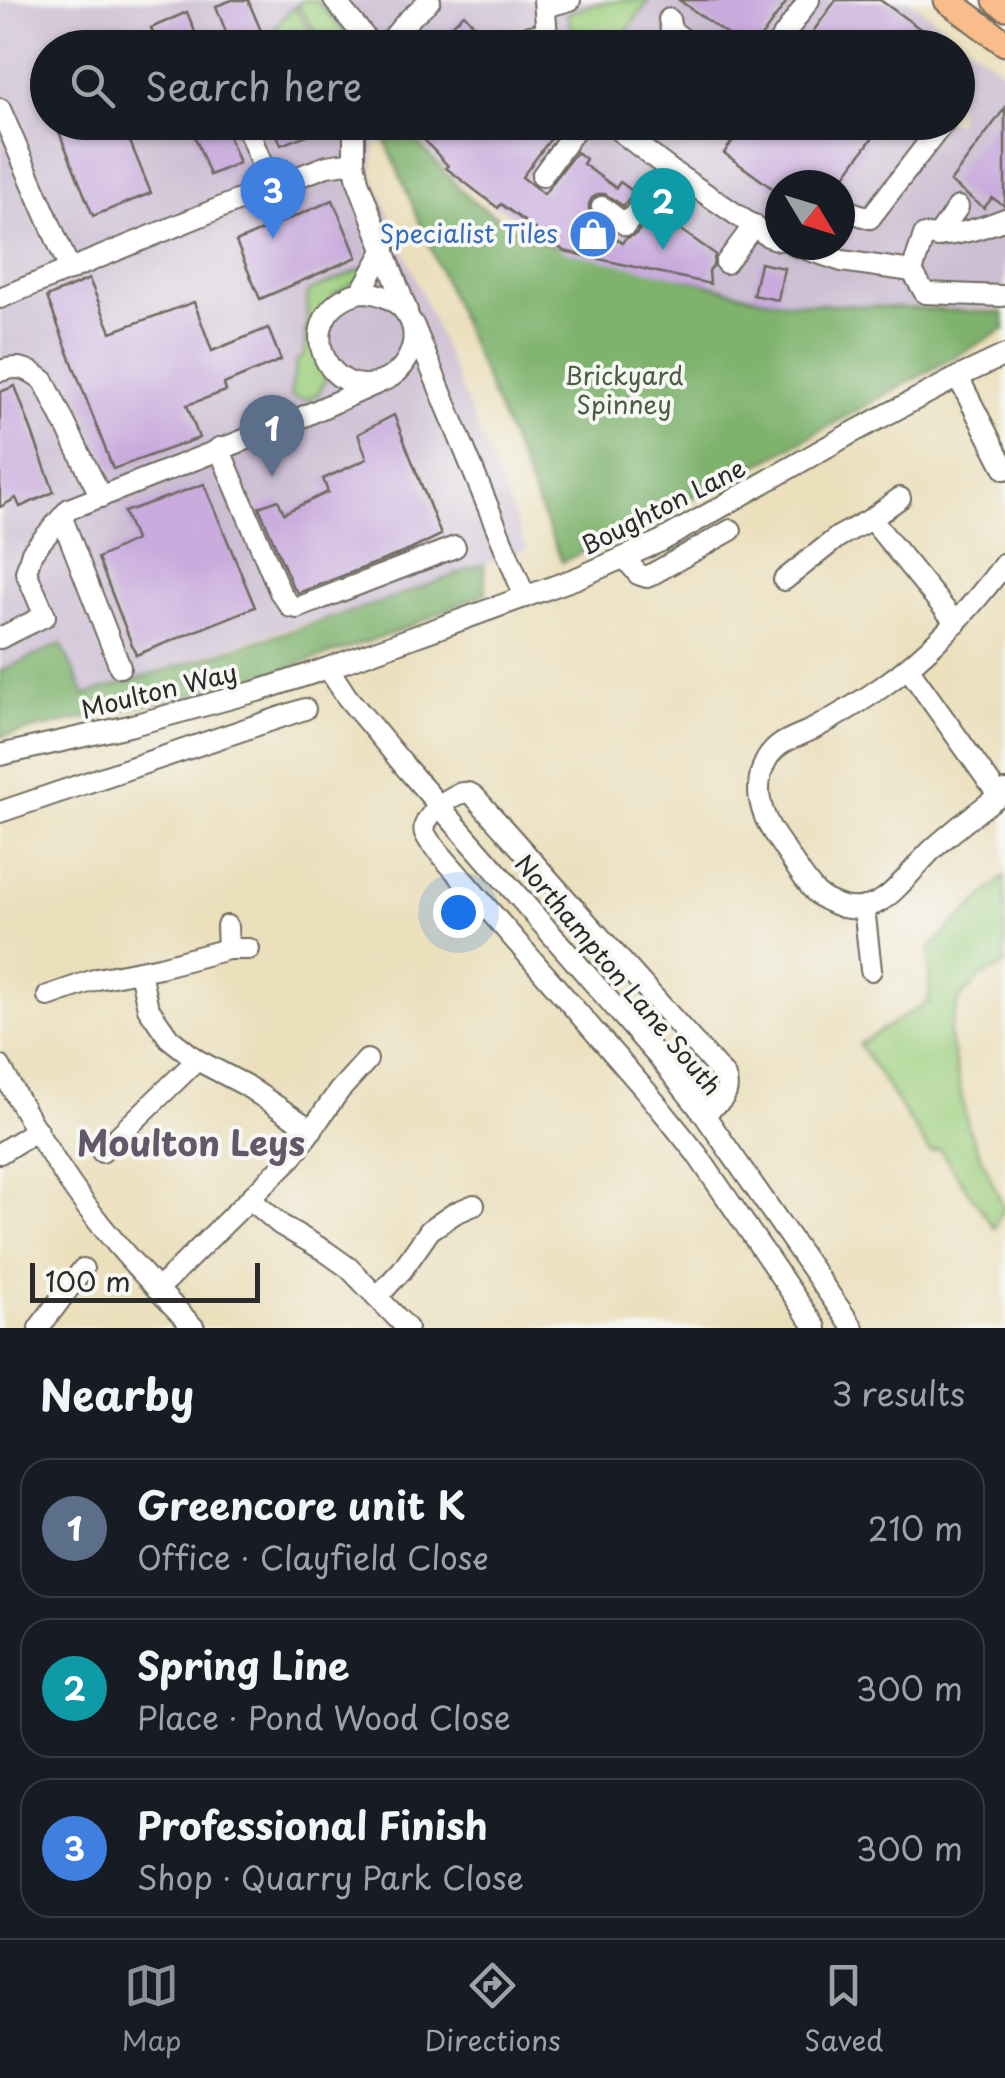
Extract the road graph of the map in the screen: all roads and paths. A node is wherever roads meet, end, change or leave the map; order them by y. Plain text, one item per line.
1 (334, 0) edge
2 (430, 0) edge
3 (570, 0) edge
4 (809, 0) edge
5 (947, 0) edge
6 (959, 0) edge
7 (996, 0) edge
8 (545, 3) edge
9 (1005, 7) edge
10 (669, 19) dead end
11 (983, 27) junction
12 (359, 30) edge
13 (399, 30) edge
14 (546, 30) edge
15 (672, 30) edge
16 (788, 30) edge
17 (1005, 43) edge
18 (0, 109) edge
19 (252, 140) edge
20 (354, 140) edge
21 (568, 140) edge
22 (643, 140) edge
23 (930, 140) edge
24 (354, 162) junction
25 (670, 169) junction
26 (542, 176) dead end
27 (271, 187) junction
28 (602, 207) dead end
29 (958, 207) dead end
30 (855, 213) edge
31 (1005, 220) edge
32 (754, 225) junction
33 (765, 234) edge
34 (938, 237) junction
35 (384, 249) junction
36 (841, 260) edge
37 (726, 262) dead end
38 (70, 270) junction
39 (912, 271) junction
40 (361, 292) junction
41 (1002, 296) dead end
42 (0, 298) edge
43 (410, 318) junction
44 (1005, 354) edge
45 (329, 366) junction
46 (0, 371) edge
47 (958, 376) junction
48 (385, 380) junction
49 (445, 405) junction
50 (300, 418) junction
51 (220, 448) junction
52 (1005, 469) edge
53 (100, 497) junction
54 (900, 498) dead end
55 (62, 518) junction
56 (871, 519) junction
57 (731, 530) dead end
58 (455, 547) dead end
59 (625, 558) junction
60 (1005, 563) edge
61 (784, 580) dead end
62 (525, 597) junction
63 (956, 623) junction
64 (0, 638) edge
65 (120, 667) dead end
66 (328, 668) junction
67 (908, 668) junction
68 (305, 709) dead end
69 (0, 755) edge
70 (1002, 793) edge
71 (440, 808) junction
72 (0, 812) edge
73 (864, 907) junction
74 (227, 926) dead end
75 (871, 970) dead end
76 (140, 972) junction
77 (74, 1012) dead end
78 (337, 1059) dead end
79 (197, 1060) junction
80 (0, 1066) edge
81 (703, 1113) junction
82 (100, 1123) dead end
83 (37, 1130) junction
84 (312, 1130) junction
85 (0, 1154) edge
86 (446, 1191) dead end
87 (250, 1199) junction
88 (82, 1269) dead end
89 (158, 1290) junction
90 (66, 1292) junction
91 (377, 1297) junction
92 (85, 1305) dead end
93 (39, 1328) edge
94 (194, 1328) edge
95 (407, 1328) edge
96 (816, 1328) edge
97 (852, 1328) edge

1 - 12 street
2 - 13 street
3 - 8 street
4 - 16 street
5 - 11 main road
6 - 11 main road
7 - 9 main road
8 - 14 street
10 - 15 street
11 - 17 main road
18 - 38 street
19 - 27 street
20 - 24 street
21 - 26 street
22 - 25 street
23 - 30 street
24 - 27 street
24 - 35 street
25 - 28 street
25 - 32 street
27 - 38 street
29 - 34 street
31 - 34 street
32 - 33 street
32 - 37 street
34 - 39 street
35 - 40 street
35 - 43 street
36 - 39 street
38 - 42 street
39 - 41 street
40 - 43 street
40 - 45 street
43 - 48 street
43 - 49 street
44 - 47 street, Boughton Lane
45 - 48 street
45 - 50 street
46 - 53 street
47 - 52 street
47 - 59 street, Boughton Lane
48 - 49 street
48 - 50 street
49 - 62 street
50 - 51 street
51 - 53 street
51 - 58 street
53 - 55 street
54 - 56 street
55 - 64 street
55 - 65 street
56 - 61 street
56 - 63 street
57 - 59 street
59 - 62 street, Boughton Lane
60 - 63 street
62 - 66 street, Boughton Lane
63 - 67 street
66 - 69 street, Moulton Way
66 - 71 street, Northampton Lane South
67 - 70 street
67 - 73 street
68 - 72 street
70 - 73 street
71 - 81 street, Northampton Lane South
71 - 81 street
71 - 96 street
73 - 75 street
74 - 76 street
76 - 77 street
76 - 79 street
78 - 84 street
79 - 82 street
79 - 84 street
80 - 83 street
81 - 97 street, Northampton Lane South
83 - 85 street
83 - 89 street
84 - 87 street
86 - 91 street
87 - 89 street
87 - 91 street
88 - 90 street
89 - 94 street
90 - 92 street
90 - 93 street
91 - 95 street

